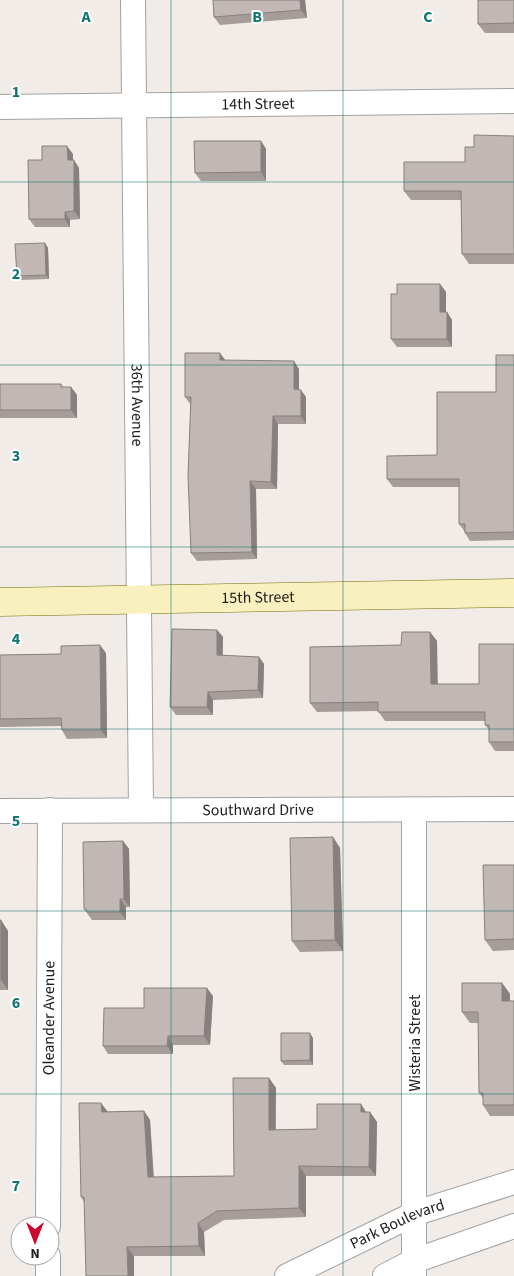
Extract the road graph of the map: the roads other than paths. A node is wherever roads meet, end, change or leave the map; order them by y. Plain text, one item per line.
1 (133, 0) edge
2 (514, 101) edge
3 (134, 105) junction
4 (0, 107) edge
5 (514, 593) edge
6 (139, 600) junction
7 (0, 602) edge
8 (514, 809) edge
9 (0, 810) edge
10 (50, 810) junction
11 (141, 810) junction
12 (414, 810) junction
13 (514, 1182) edge
14 (416, 1213) junction
15 (48, 1216) edge
16 (514, 1226) edge
17 (414, 1268) edge
18 (286, 1276) edge
19 (385, 1276) edge

1 - 3 street, 36th Avenue
2 - 3 street, 14th Street
3 - 4 street, 14th Street
3 - 6 street, 36th Avenue
5 - 6 main road, 15th Street
6 - 7 main road, 15th Street
6 - 11 street, 36th Avenue
8 - 12 street, Southward Drive
9 - 10 street, Southward Drive
10 - 11 street, Southward Drive
10 - 15 street, Oleander Avenue
11 - 12 street, Southward Drive
12 - 14 street, Wisteria Street
13 - 14 street, Park Boulevard
14 - 17 street, Wisteria Street
14 - 18 street, Park Boulevard
16 - 17 street
17 - 19 street

